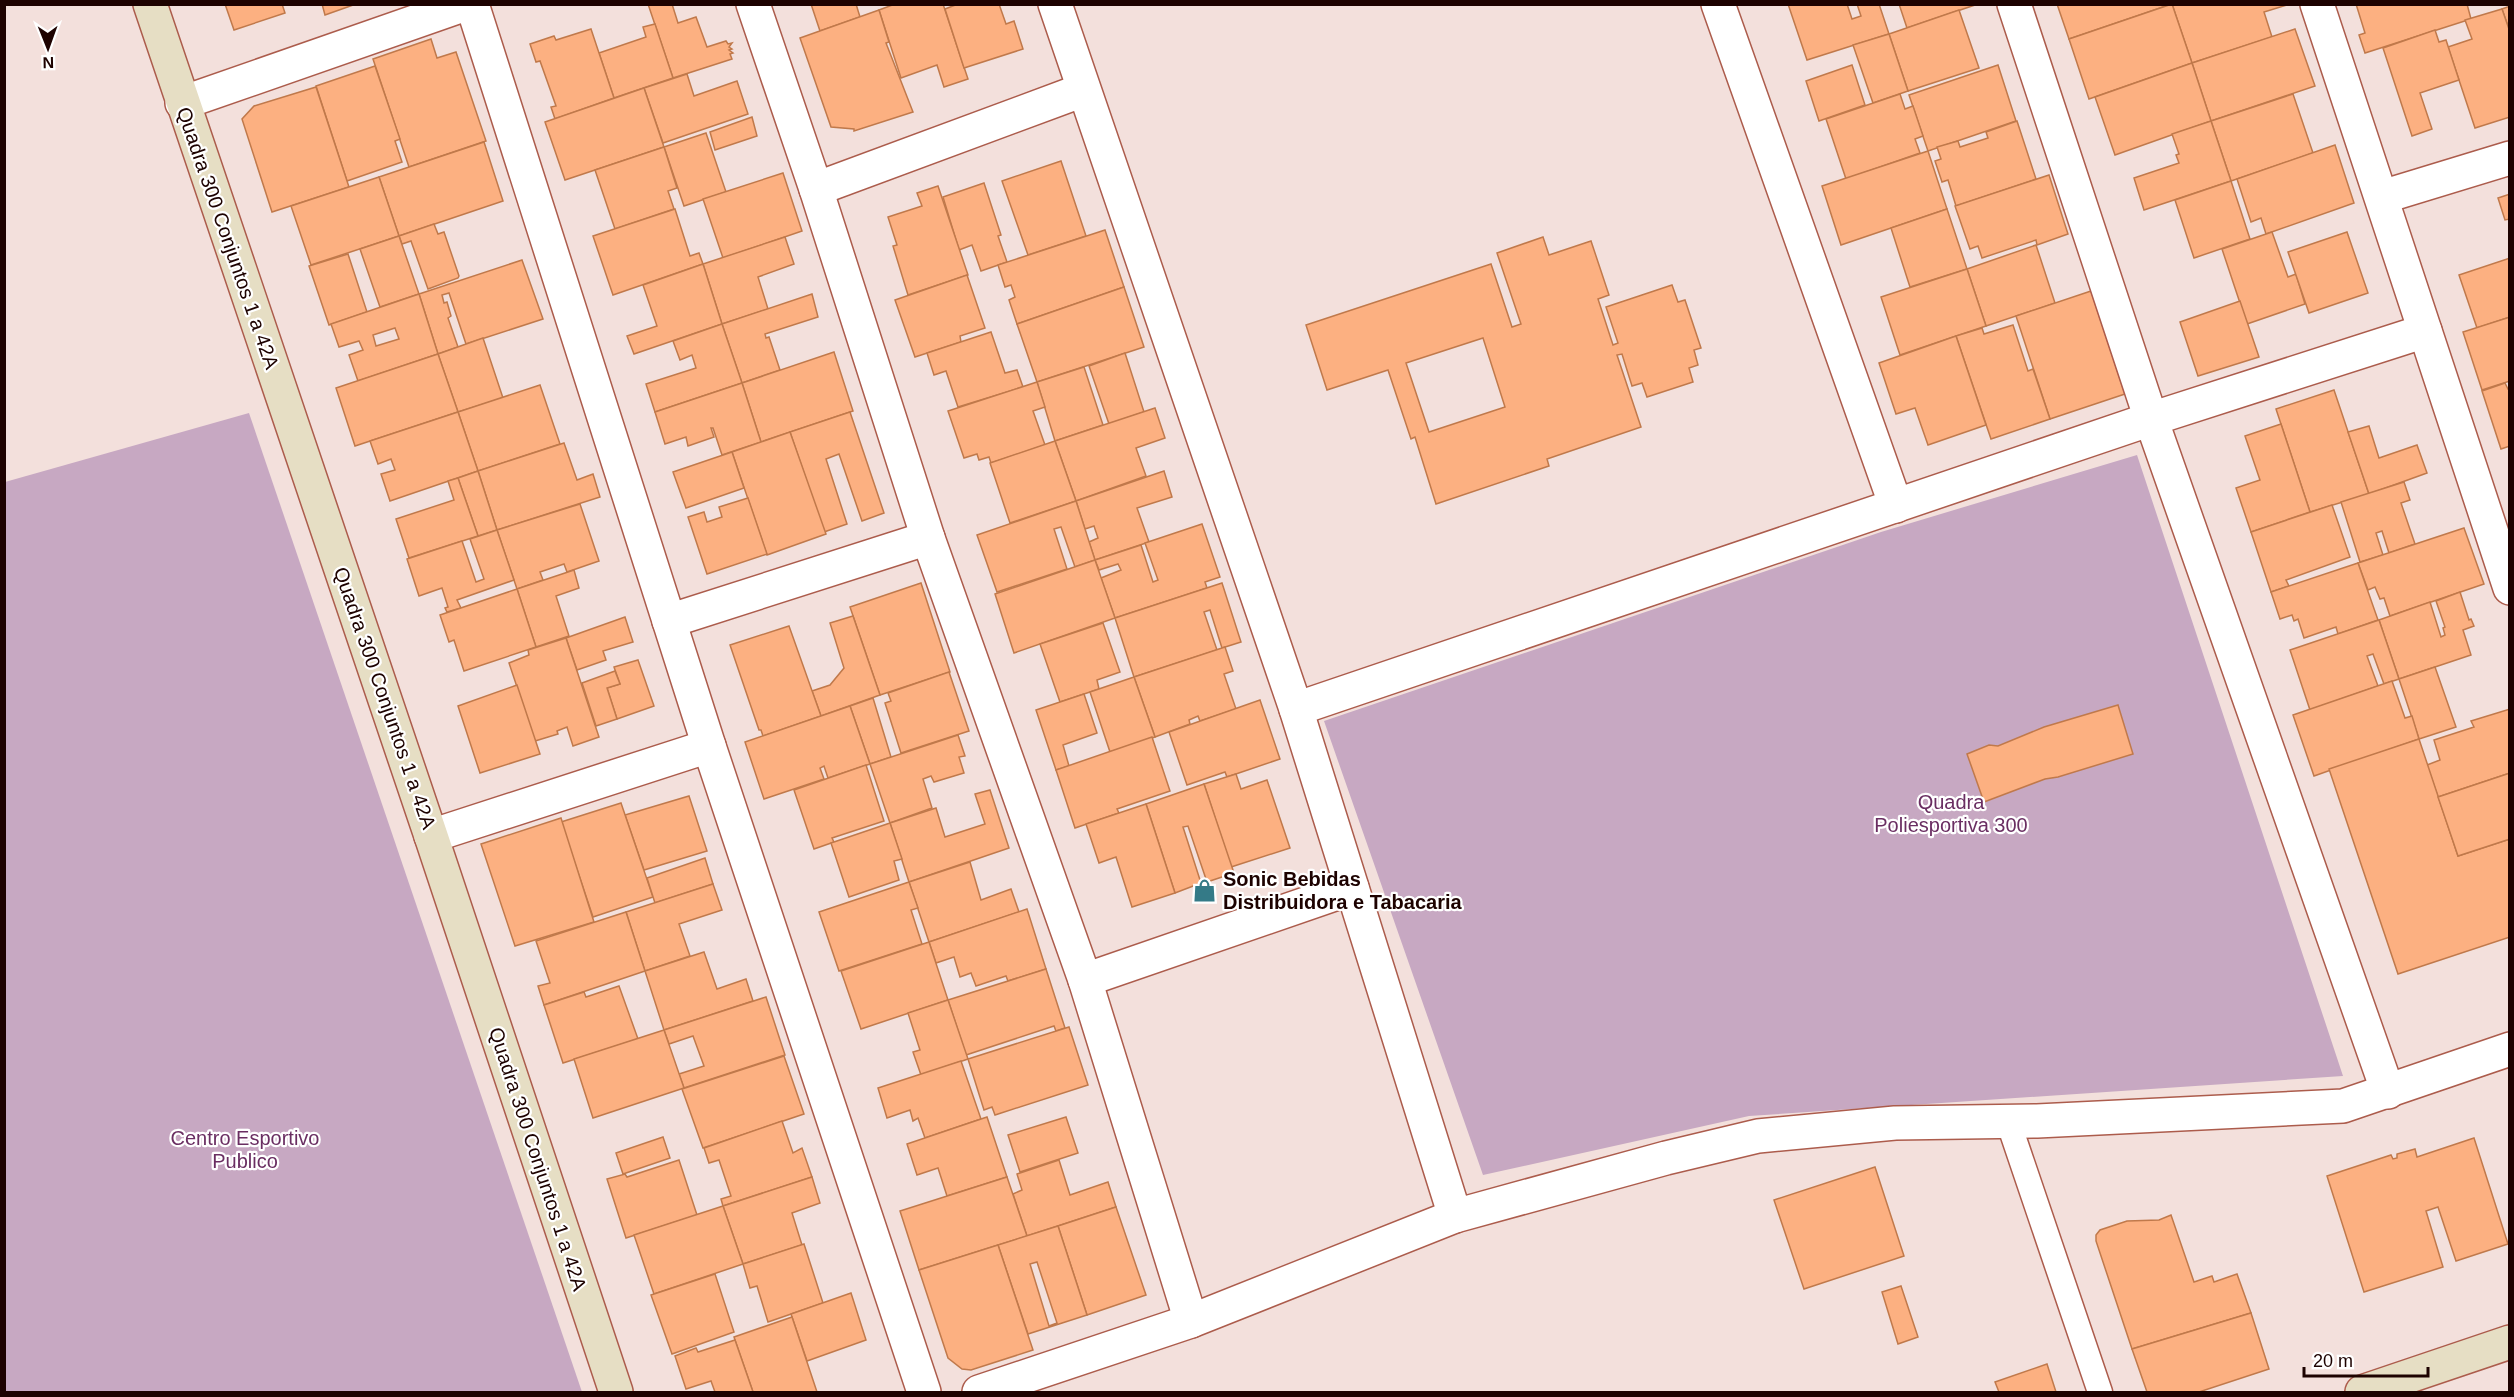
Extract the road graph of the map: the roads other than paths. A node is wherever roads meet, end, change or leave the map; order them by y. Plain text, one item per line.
1 (150, 4) edge
2 (466, 4) edge
3 (472, 4) edge
4 (753, 4) edge
5 (1055, 4) edge
6 (1718, 4) edge
7 (2014, 4) edge
8 (2317, 4) edge
9 (1083, 90) junction
10 (182, 103) junction
11 (2510, 158) edge
12 (816, 189) junction
13 (2382, 197) junction
14 (2426, 331) junction
15 (2151, 419) junction
16 (1896, 506) junction
17 (928, 538) junction
18 (2510, 588) edge
19 (669, 621) junction
20 (1296, 709) junction
21 (709, 746) junction
22 (431, 836) junction
23 (1352, 888) junction
24 (1085, 980) junction
25 (2510, 1049) edge
26 (2388, 1092) junction
27 (2008, 1121) junction
28 (1455, 1216) junction
29 (1191, 1321) junction
30 (2510, 1342) edge
31 (616, 1392) edge
32 (924, 1392) edge
33 (979, 1392) edge
34 (2100, 1392) edge
35 (2362, 1392) edge

1 - 10 street, Quadra 300 Conjuntos 1 a 42A
2 - 10 street
3 - 19 street
4 - 12 street
5 - 9 street
6 - 16 street
7 - 15 street
8 - 13 street
9 - 12 street
9 - 20 street
10 - 22 street, Quadra 300 Conjuntos 1 a 42A
11 - 13 street
12 - 17 street
13 - 14 street
14 - 15 street
14 - 18 street
15 - 16 street
15 - 26 street
16 - 20 street
17 - 19 street
17 - 24 street
19 - 21 street
20 - 23 street
21 - 22 street
21 - 32 street
22 - 31 street, Quadra 300 Conjuntos 1 a 42A
23 - 24 street
23 - 28 street
24 - 29 street
25 - 26 street
26 - 27 street
27 - 28 street
27 - 34 lane
28 - 29 street
29 - 33 street
30 - 35 street

